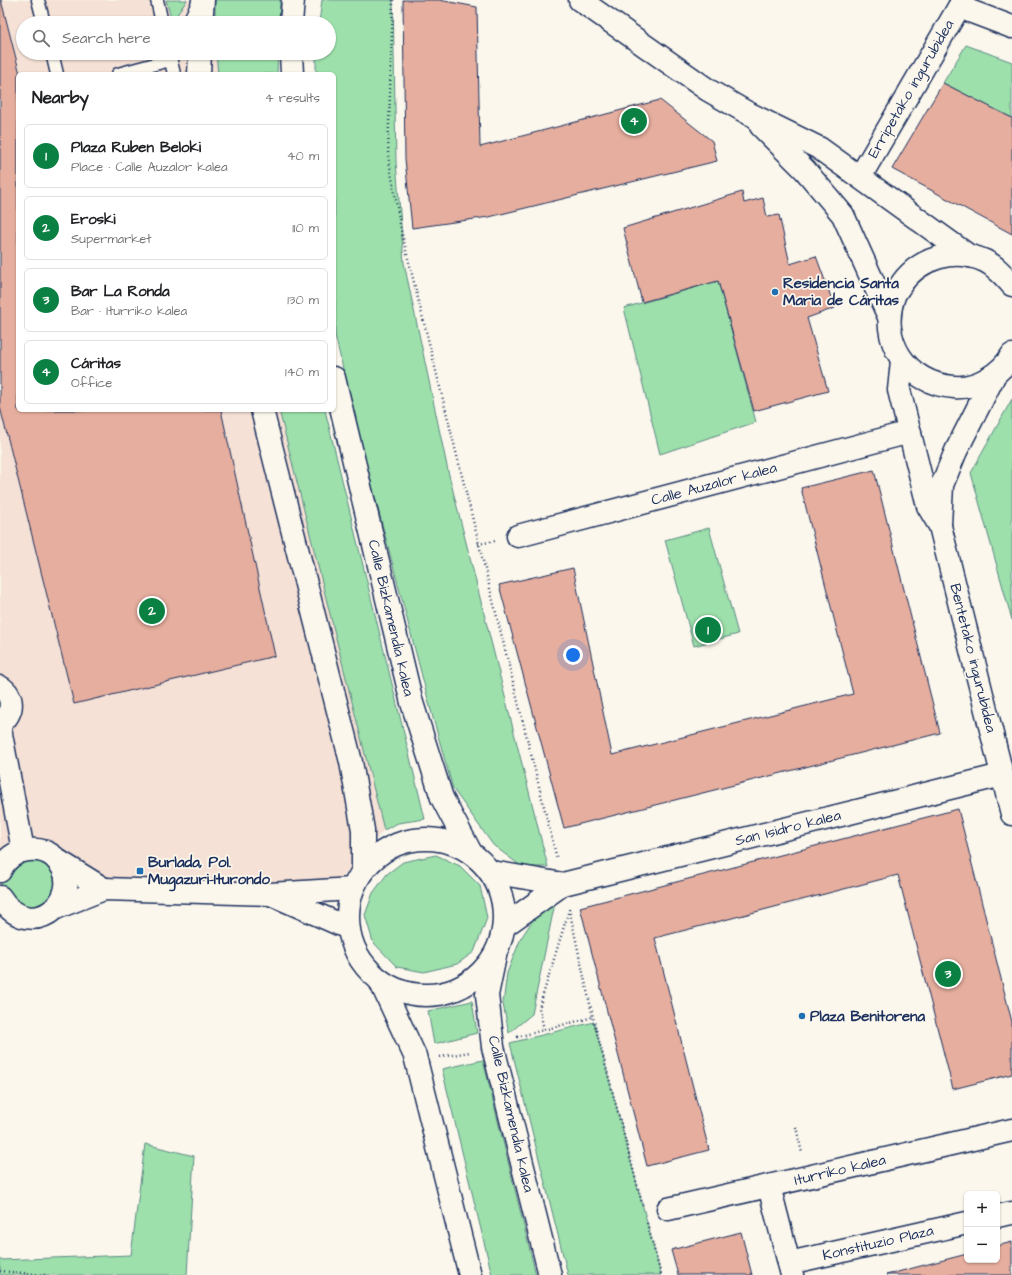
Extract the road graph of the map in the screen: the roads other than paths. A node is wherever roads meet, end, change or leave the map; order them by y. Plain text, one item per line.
1 (38, 0) edge
2 (157, 0) edge
3 (200, 0) edge
4 (203, 0) edge
5 (293, 0) edge
6 (580, 0) edge
7 (961, 3) edge
8 (42, 16) edge
9 (160, 16) edge
10 (192, 16) edge
11 (202, 16) edge
12 (292, 16) edge
13 (1012, 27) edge
14 (54, 60) edge
15 (157, 60) edge
16 (172, 60) edge
17 (200, 60) edge
18 (291, 60) edge
19 (57, 72) edge
20 (124, 72) edge
21 (174, 72) edge
22 (199, 72) edge
23 (292, 72) edge
24 (746, 112) junction
25 (860, 177) junction
26 (968, 256) junction
27 (1012, 285) edge
28 (889, 317) junction
29 (1012, 356) edge
30 (902, 361) junction
31 (994, 376) junction
32 (336, 386) edge
33 (263, 412) edge
34 (910, 432) junction
35 (940, 526) junction
36 (518, 536) dead end
37 (0, 686) edge
38 (0, 723) edge
39 (0, 729) edge
40 (1007, 777) edge
41 (1012, 814) edge
42 (23, 850) junction
43 (470, 851) junction
44 (57, 860) junction
45 (1, 868) edge
46 (363, 870) junction
47 (491, 872) junction
48 (563, 884) junction
49 (104, 889) junction
50 (352, 889) junction
51 (270, 894) junction
52 (0, 897) edge
53 (56, 908) junction
54 (504, 926) junction
55 (348, 928) junction
56 (497, 952) junction
57 (380, 981) junction
58 (1012, 1130) edge
59 (769, 1186) junction
60 (668, 1209) dead end
61 (1012, 1213) edge
62 (1000, 1215) edge
63 (964, 1224) edge
64 (790, 1269) edge
65 (470, 1275) edge
66 (550, 1275) edge

1 - 8 lane
2 - 9 lane
3 - 10 lane
4 - 11 main road
5 - 12 main road
6 - 24 main road
7 - 13 main road
7 - 25 main road, Erripetako ingurubidea
14 - 19 lane
15 - 20 lane
16 - 21 lane
17 - 22 main road
18 - 23 main road
24 - 25 main road
24 - 28 main road
25 - 26 main road
26 - 27 main road
26 - 28 main road
28 - 30 main road
29 - 31 main road
30 - 31 main road
30 - 34 main road, Bentetako ingurubidea
31 - 35 main road, Bentetako ingurubidea
32 - 43 main road, Calle Bizkamendia kalea
33 - 46 main road
34 - 35 main road, Bentetako ingurubidea
34 - 36 main road, Calle Auzalor kalea
35 - 40 main road, Bentetako ingurubidea
37 - 38 main road
39 - 42 main road
40 - 41 main road, Bentetako ingurubidea
40 - 48 main road, San Isidro kalea
42 - 44 main road
42 - 45 main road
43 - 46 main road
43 - 47 main road, Calle Bizkamendia kalea
44 - 49 main road
44 - 53 main road
46 - 50 main road
47 - 48 main road, San Isidro kalea
47 - 54 main road, Calle Bizkamendia kalea
48 - 54 main road, San Isidro kalea
49 - 51 main road
49 - 53 main road
50 - 51 main road
50 - 55 main road
51 - 55 main road
52 - 53 main road
54 - 56 main road, Calle Bizkamendia kalea
55 - 57 main road
56 - 57 main road
56 - 66 main road, Calle Bizkamendia kalea
57 - 65 main road
58 - 59 main road, Iturriko kalea
59 - 60 main road, Iturriko kalea
59 - 64 main road, Konstituzio Plaza
61 - 62 main road
63 - 64 main road, Konstituzio Plaza

